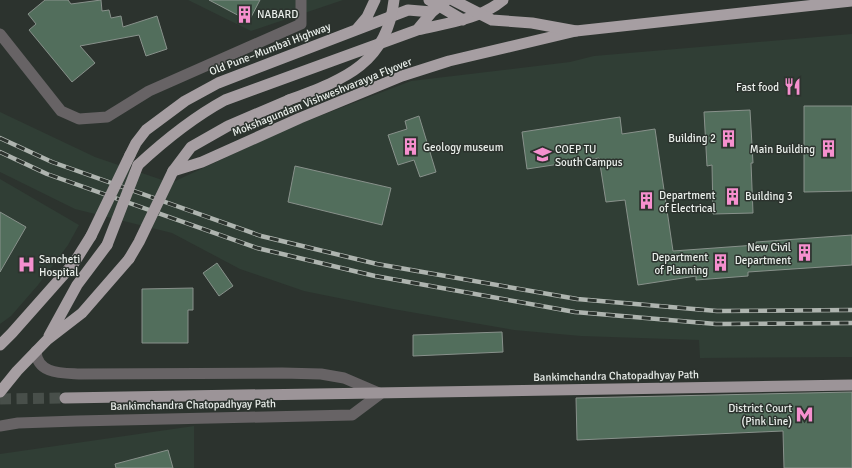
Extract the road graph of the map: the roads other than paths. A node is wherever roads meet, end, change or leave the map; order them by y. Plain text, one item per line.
1 (301, 0) edge
2 (375, 0) edge
3 (394, 0) edge
4 (429, 0) edge
5 (453, 0) edge
6 (502, 0) edge
7 (852, 1) edge
8 (440, 6) edge
9 (463, 20) junction
10 (356, 30) junction
11 (417, 30) junction
12 (576, 31) junction
13 (0, 34) edge
14 (173, 171) junction
15 (47, 340) junction
16 (0, 345) edge
17 (36, 351) junction
18 (852, 385) edge
19 (0, 392) edge
20 (380, 394) junction
21 (64, 398) tunnel mouth
22 (0, 426) edge

1 - 13 street
2 - 10 highway
3 - 14 highway, Mokshagundam Vishweshvarayya Flyover, bridge
4 - 8 highway
5 - 12 highway, Mokshagundam Vishweshvarayya Flyover, bridge
6 - 9 highway
7 - 12 highway, Mokshagundam Vishweshvarayya Flyover
8 - 9 highway
8 - 10 highway, Old Pune–Mumbai Highway
8 - 11 highway
9 - 11 highway
10 - 16 highway, Old Pune–Mumbai Highway, bridge
11 - 15 highway, bridge
12 - 14 highway, Mokshagundam Vishweshvarayya Flyover, bridge
14 - 15 highway, Mokshagundam Vishweshvarayya Flyover, bridge
15 - 17 highway
17 - 19 highway
17 - 20 street, Bankimchandra Chatopadhyay Path
18 - 20 main road, Bankimchandra Chatopadhyay Path
20 - 21 main road
20 - 22 street, Bankimchandra Chatopadhyay Path

